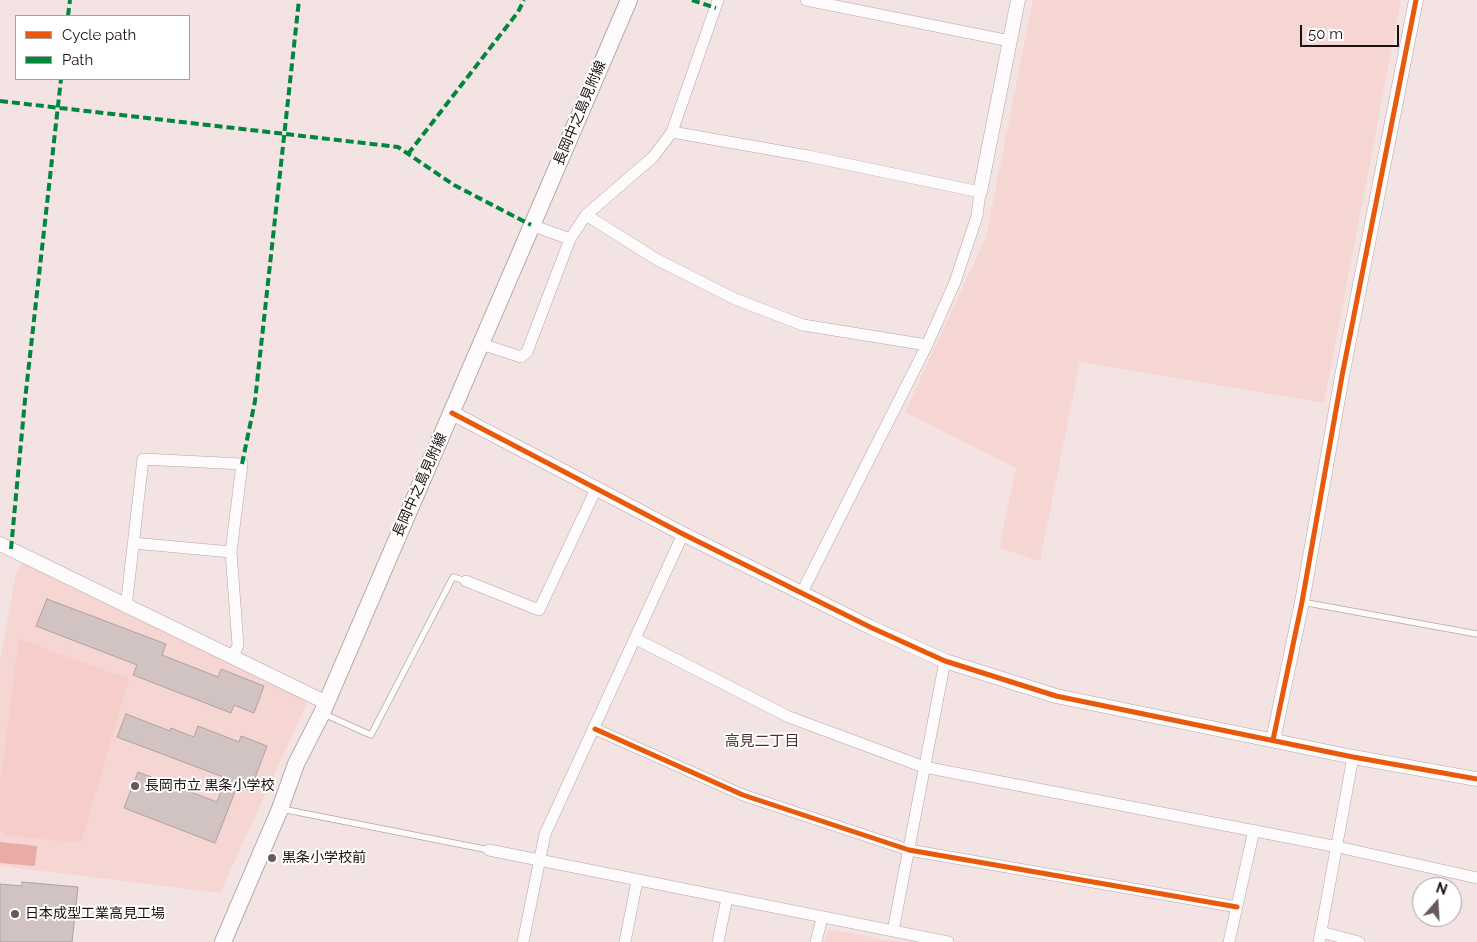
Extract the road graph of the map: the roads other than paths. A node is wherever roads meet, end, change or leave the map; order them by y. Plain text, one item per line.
1 (629, 0) edge
2 (718, 0) edge
3 (806, 0) edge
4 (1018, 0) edge
5 (1416, 0) edge
6 (1010, 41) junction
7 (672, 132) junction
8 (980, 192) junction
9 (586, 215) junction
10 (531, 225) junction
11 (570, 239) junction
12 (481, 344) junction
13 (926, 345) junction
14 (452, 413) junction
15 (597, 487) junction
16 (682, 534) junction
17 (134, 543) junction
18 (0, 544) edge
19 (232, 552) junction
20 (466, 581) joint
21 (802, 592) junction
22 (1302, 602) junction
23 (126, 607) junction
24 (1477, 634) edge
25 (636, 639) junction
26 (233, 657) junction
27 (945, 660) junction
28 (324, 707) junction
29 (595, 729) junction
30 (1273, 740) junction
31 (1353, 757) junction
32 (924, 767) junction
33 (1477, 779) edge
34 (280, 809) junction
35 (1254, 830) junction
36 (1338, 846) junction
37 (489, 850) joint
38 (909, 850) junction
39 (540, 861) junction
40 (1477, 878) edge
41 (637, 881) junction
42 (727, 898) junction
43 (1237, 907) junction
44 (822, 918) junction
45 (893, 931) junction
46 (1320, 937) edge
47 (223, 942) edge
48 (524, 942) edge
49 (625, 942) edge
50 (718, 942) edge
51 (816, 942) edge
52 (948, 942) edge
53 (1229, 942) edge
54 (1359, 942) edge

1 - 10 main road, 長岡中之島見附線
2 - 7 street
3 - 6 street
4 - 6 street
5 - 22 street
6 - 8 street
7 - 8 street
7 - 9 street
8 - 13 street
9 - 11 street
9 - 13 street
10 - 11 street
10 - 12 main road, 長岡中之島見附線
11 - 12 street
12 - 14 main road, 長岡中之島見附線
13 - 21 street
14 - 15 street
14 - 28 main road, 長岡中之島見附線
15 - 16 street
15 - 20 street
16 - 21 street
16 - 25 street
17 - 19 street
17 - 19 street
17 - 23 street
18 - 23 street
19 - 26 street
20 - 28 lane
21 - 27 street
22 - 24 lane
22 - 30 street
23 - 26 street
25 - 29 street
25 - 32 street
26 - 28 street
27 - 30 street
27 - 32 street
28 - 34 main road, 長岡中之島見附線
29 - 38 street
29 - 39 street
30 - 31 street
31 - 33 street
31 - 36 street
32 - 35 street
32 - 38 street
34 - 37 lane
34 - 47 main road, 長岡中之島見附線
35 - 36 street
35 - 43 street
36 - 40 street
36 - 46 street
37 - 39 street
38 - 43 street
38 - 45 street
39 - 41 street
39 - 48 street
41 - 42 street
41 - 49 street
42 - 44 street
42 - 50 street
43 - 53 street
44 - 45 street
44 - 51 street
45 - 52 street
46 - 54 street

